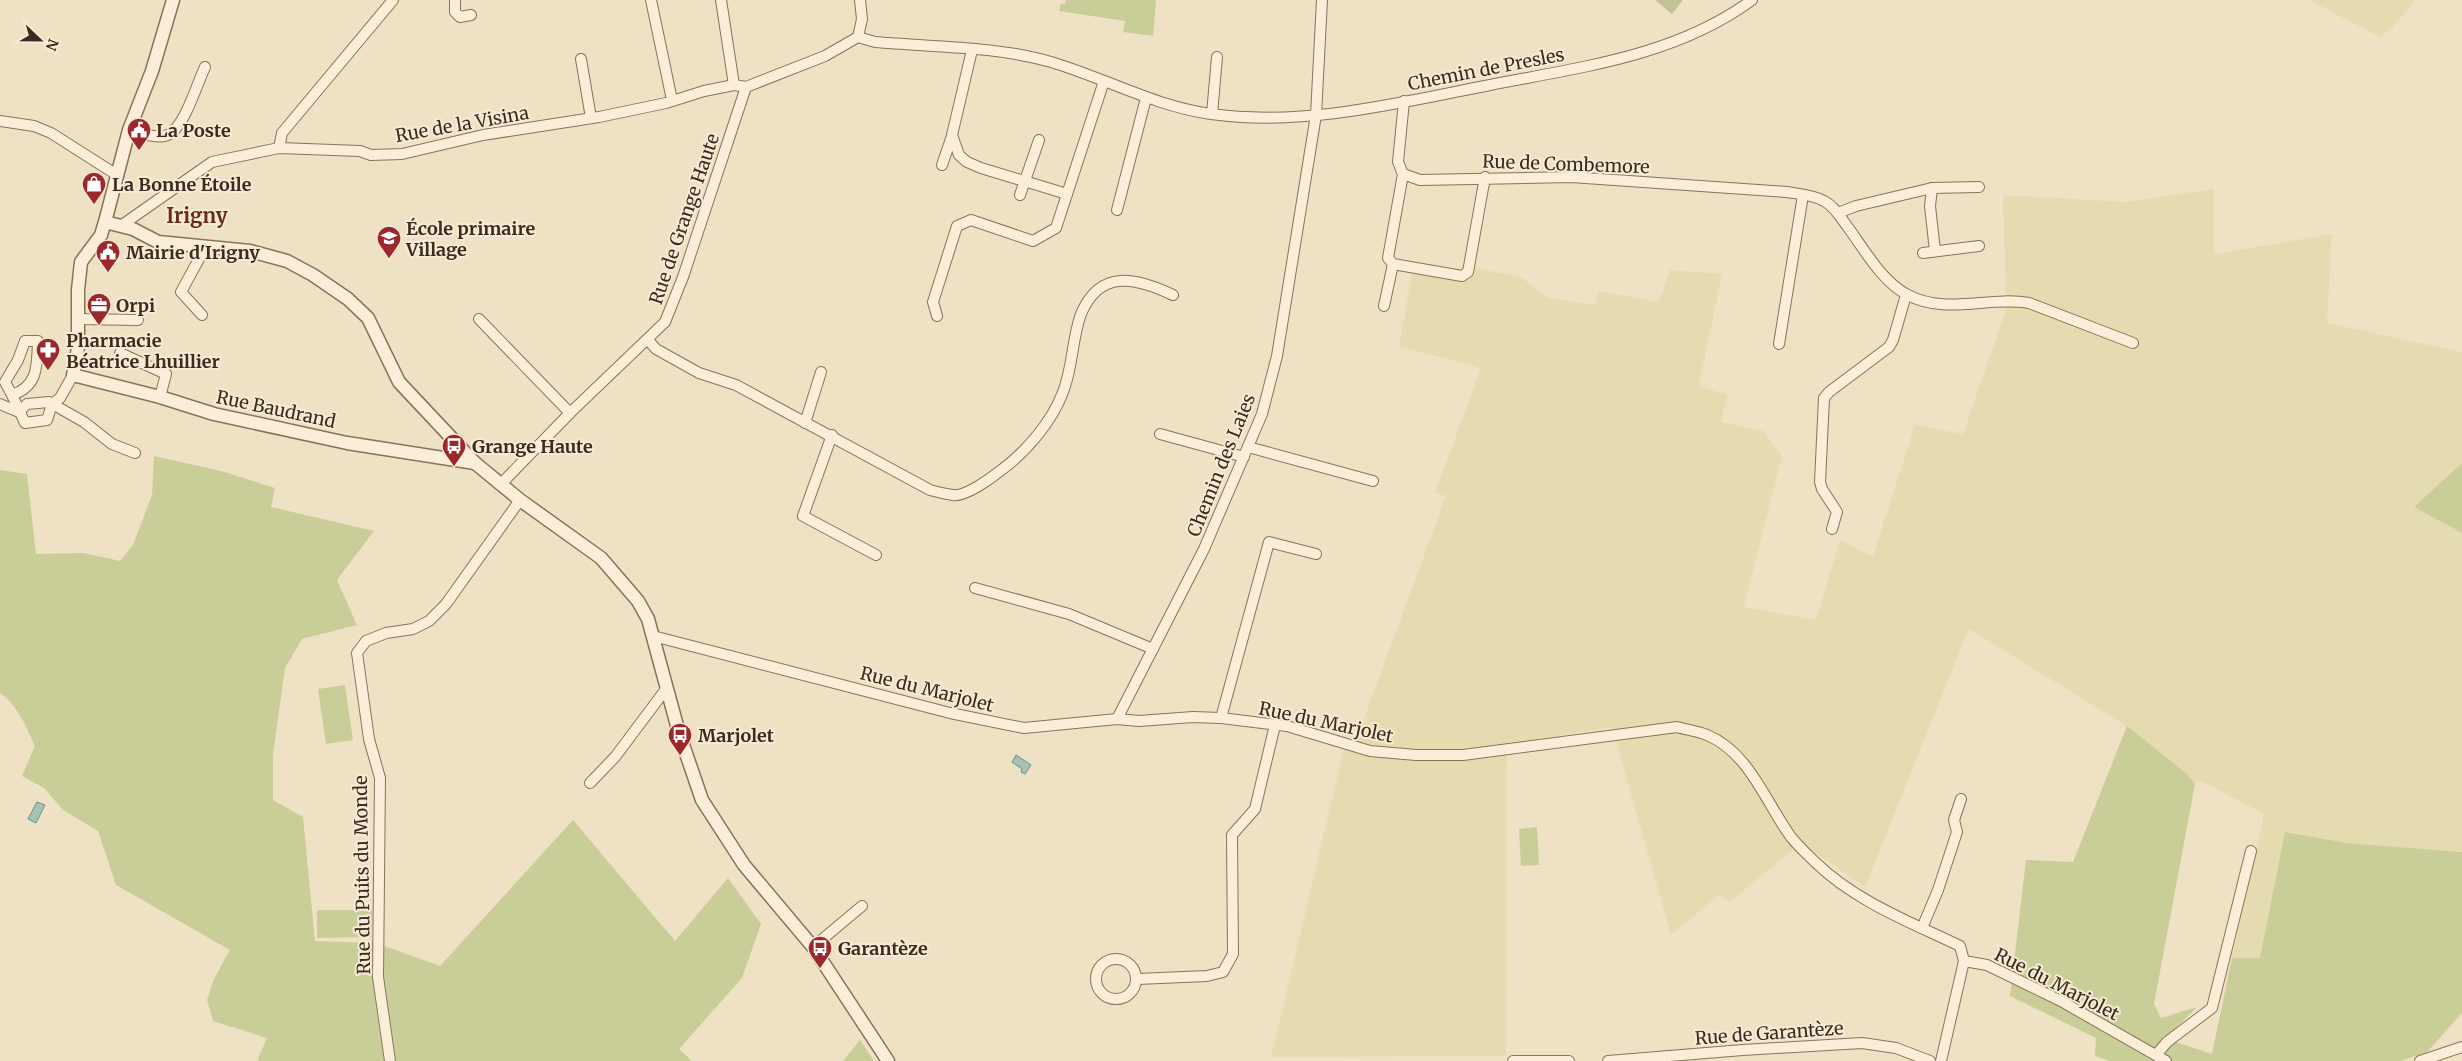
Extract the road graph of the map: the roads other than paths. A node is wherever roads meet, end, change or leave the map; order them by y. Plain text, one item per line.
1 (172, 0) edge
2 (393, 0) edge
3 (455, 0) edge
4 (651, 0) edge
5 (721, 0) edge
6 (860, 0) edge
7 (1322, 0) edge
8 (1752, 0) edge
9 (471, 15) dead end
10 (858, 37) junction
11 (972, 50) junction
12 (1218, 57) dead end
13 (581, 58) dead end
14 (205, 67) dead end
15 (1104, 81) junction
16 (734, 85) junction
17 (746, 87) junction
18 (1146, 98) junction
19 (672, 100) junction
20 (1404, 101) junction
21 (1212, 114) junction
22 (1316, 115) junction
23 (592, 118) junction
24 (0, 121) edge
25 (128, 130) junction
26 (952, 135) junction
27 (1038, 140) dead end
28 (279, 148) junction
29 (942, 165) dead end
30 (1403, 174) junction
31 (117, 175) junction
32 (1485, 177) junction
33 (1025, 181) junction
34 (1932, 188) junction
35 (1980, 188) dead end
36 (1067, 194) junction
37 (1020, 195) dead end
38 (1803, 195) junction
39 (1116, 210) dead end
40 (1838, 213) junction
41 (105, 222) junction
42 (122, 225) junction
43 (206, 246) junction
44 (1979, 246) dead end
45 (1935, 251) junction
46 (1923, 252) dead end
47 (1393, 264) junction
48 (1173, 295) dead end
49 (1906, 295) junction
50 (1384, 306) dead end
51 (202, 315) dead end
52 (937, 316) dead end
53 (77, 319) junction
54 (138, 320) dead end
55 (479, 320) dead end
56 (648, 340) junction
57 (2133, 343) dead end
58 (1780, 344) dead end
59 (120, 354) dead end
60 (822, 372) dead end
61 (73, 375) junction
62 (12, 395) junction
63 (160, 397) junction
64 (0, 404) edge
65 (52, 404) junction
66 (18, 412) junction
67 (570, 413) junction
68 (805, 423) junction
69 (1160, 434) dead end
70 (832, 435) junction
71 (451, 439) junction
72 (1246, 452) junction
73 (135, 453) dead end
74 (434, 458) junction
75 (475, 463) junction
76 (1373, 481) dead end
77 (500, 485) junction
78 (520, 500) junction
79 (1832, 529) dead end
80 (1316, 554) dead end
81 (876, 555) dead end
82 (975, 588) dead end
83 (654, 636) junction
84 (1153, 649) junction
85 (666, 689) junction
86 (1221, 718) junction
87 (1116, 719) junction
88 (1275, 725) junction
89 (590, 783) dead end
90 (1961, 799) dead end
91 (2250, 851) dead end
92 (862, 906) dead end
93 (1922, 928) junction
94 (813, 947) junction
95 (1964, 961) junction
96 (1137, 978) junction
97 (2462, 1047) edge
98 (2156, 1055) junction
99 (390, 1061) edge
100 (888, 1061) edge
101 (1513, 1061) edge
102 (1568, 1061) edge
103 (1608, 1061) edge
104 (1930, 1061) edge
105 (1941, 1061) edge
106 (2166, 1061) edge
107 (2420, 1061) edge

1 - 25 street
2 - 28 street
3 - 9 street
4 - 19 street
5 - 16 street
6 - 10 street
7 - 22 street, Chemin des Laies
8 - 20 street, Chemin de Presles
10 - 11 street, Chemin de Presles
10 - 17 street
11 - 15 street, Chemin de Presles
11 - 26 street
12 - 21 street
13 - 23 street
14 - 25 street
15 - 18 street, Chemin de Presles
15 - 36 street
16 - 17 street, Rue de la Visina
16 - 19 street, Rue de la Visina
17 - 56 street, Rue de Grange Haute
18 - 21 street, Chemin de Presles
18 - 39 street
19 - 23 street, Rue de la Visina
20 - 22 street, Chemin de Presles
20 - 30 street
21 - 22 street, Chemin de Presles
22 - 72 street, Chemin des Laies
23 - 28 street, Rue de la Visina
24 - 31 street
25 - 31 street
26 - 29 street
26 - 33 street
27 - 33 street
28 - 42 street, Rue de la Visina
30 - 32 street, Rue de Combemore
30 - 47 street
31 - 41 street
32 - 38 street, Rue de Combemore
32 - 47 street
33 - 36 street
33 - 37 street
34 - 35 street
34 - 40 street
34 - 45 street
36 - 52 street
38 - 40 street, Rue de Combemore
38 - 58 street
40 - 49 street, Rue de Combemore
41 - 42 street
41 - 53 street
42 - 43 street
43 - 51 street
43 - 71 street
44 - 45 street
45 - 46 street
47 - 50 street
48 - 70 street
49 - 57 street, Rue de Combemore
49 - 79 street
53 - 54 street
53 - 61 street
55 - 67 street
56 - 67 street, Rue de Grange Haute
56 - 68 street
59 - 63 street
60 - 68 street
61 - 63 street, Rue Baudrand
61 - 65 street
62 - 62 street
62 - 66 street
63 - 74 street, Rue Baudrand
64 - 66 street
65 - 66 street
65 - 66 street
65 - 73 street
67 - 77 street, Rue de Grange Haute
68 - 70 street
69 - 72 street
70 - 81 street
71 - 74 street
71 - 75 street
72 - 76 street
72 - 84 street, Chemin des Laies
74 - 75 street, Rue Baudrand
75 - 77 street
77 - 78 street
78 - 83 street
78 - 99 street, Rue du Puits du Monde
80 - 86 street
82 - 84 street
83 - 85 street
83 - 87 street, Rue du Marjolet
84 - 87 street, Chemin des Laies
85 - 89 street
85 - 94 street
86 - 87 street, Rue du Marjolet
86 - 88 street, Rue du Marjolet
88 - 93 street, Rue du Marjolet
88 - 96 street
90 - 93 street
91 - 98 street
92 - 94 street
93 - 95 street, Rue du Marjolet
94 - 100 street
95 - 98 street, Rue du Marjolet
95 - 105 street
96 - 96 street
97 - 107 street
98 - 106 street, Rue du Marjolet
101 - 102 street
103 - 104 street, Rue de Garantèze

